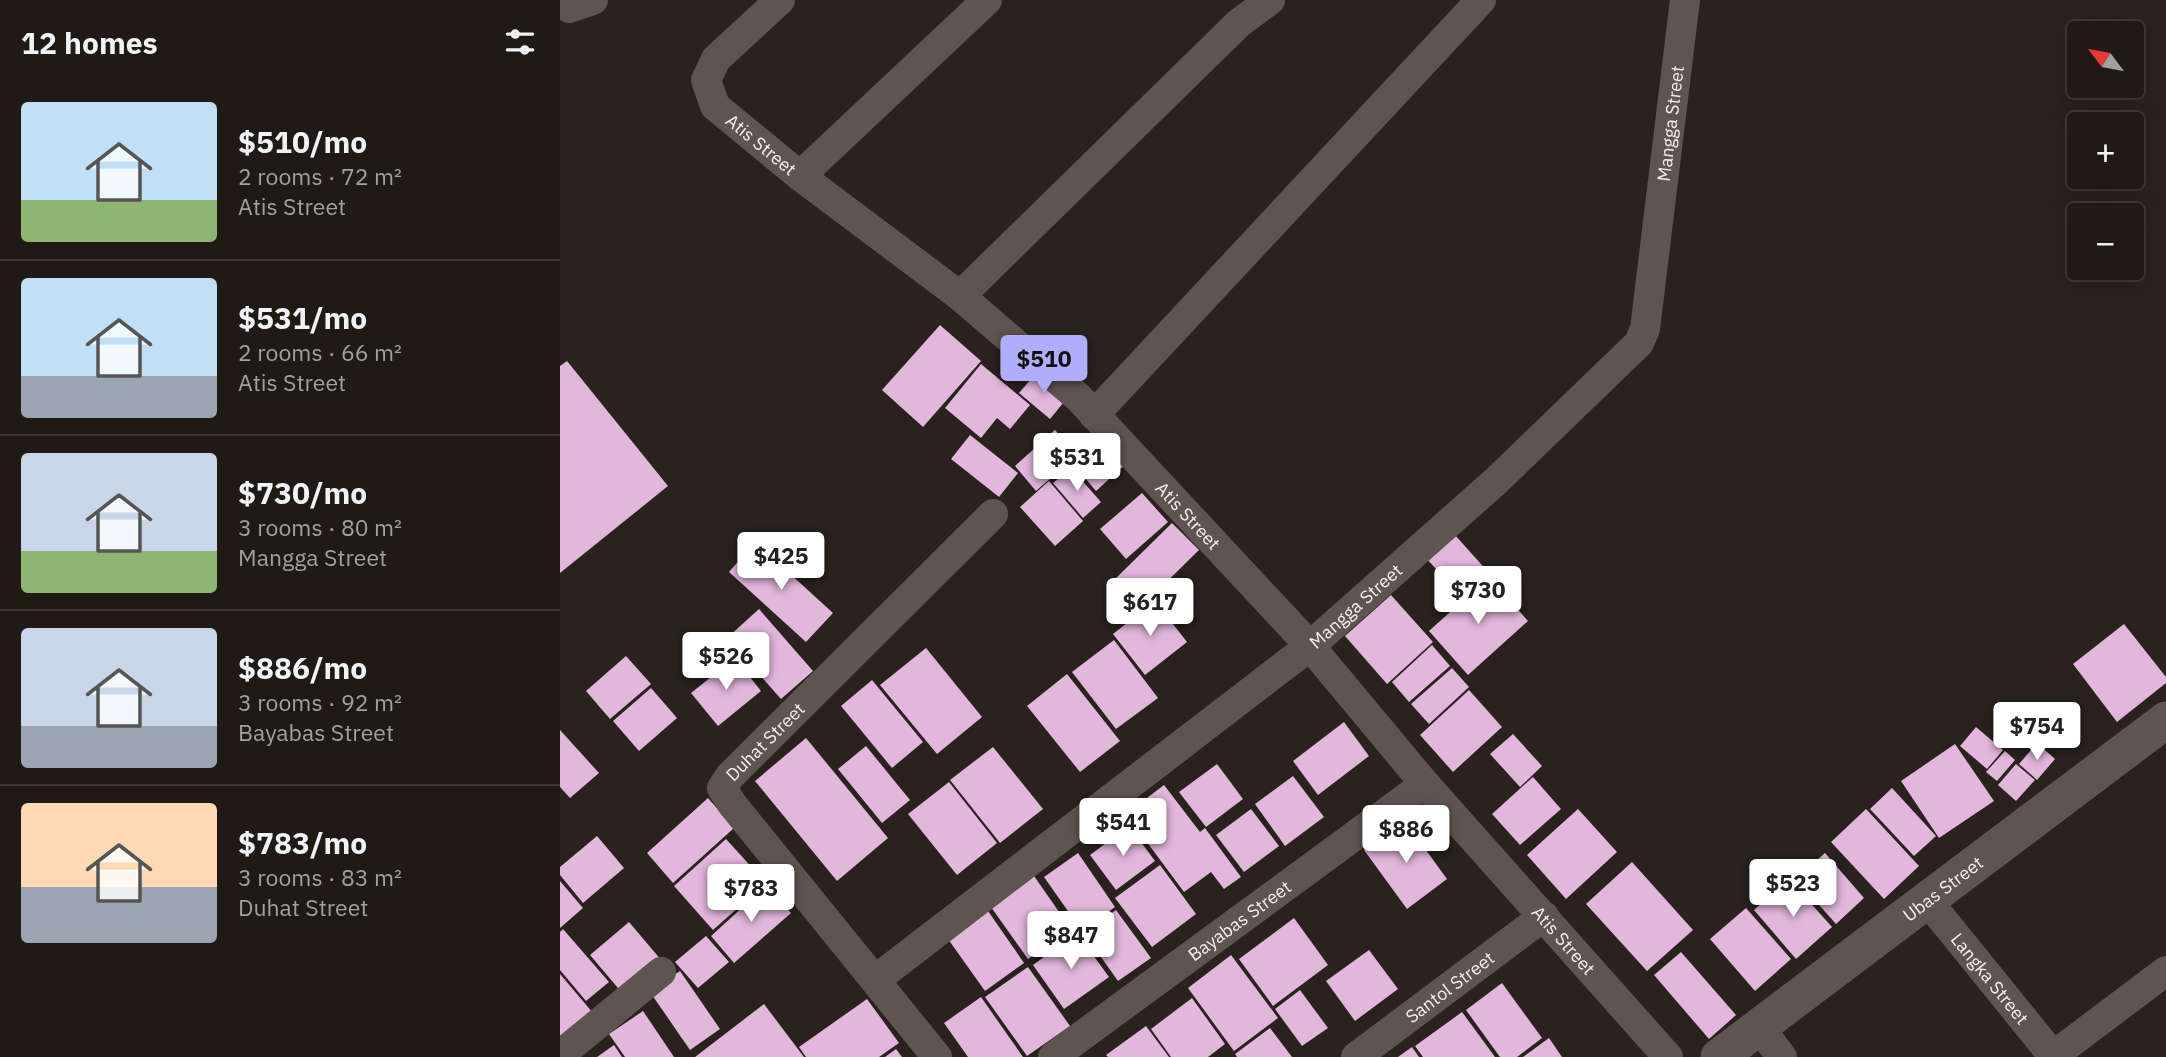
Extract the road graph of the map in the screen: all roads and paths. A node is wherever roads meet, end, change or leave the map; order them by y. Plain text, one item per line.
1 (593, 0) edge
2 (780, 0) edge
3 (987, 0) edge
4 (1270, 0) edge
5 (1480, 0) edge
6 (1685, 0) edge
7 (560, 2) edge
8 (800, 176) junction
9 (960, 296) junction
10 (1094, 415) junction
11 (993, 514) dead end
12 (1310, 646) junction
13 (2166, 720) edge
14 (1425, 784) junction
15 (1926, 899) junction
16 (1544, 916) junction
17 (2166, 971) edge
18 (662, 972) dead end
19 (875, 980) junction
20 (1758, 1026) junction
21 (560, 1055) edge
22 (2053, 1056) edge
23 (937, 1057) edge
24 (1053, 1057) edge
25 (1356, 1057) edge
26 (1668, 1057) edge
27 (1719, 1057) edge
28 (1782, 1057) edge

1 - 7 street
2 - 8 street, Atis Street
3 - 8 street
4 - 9 street
5 - 10 street
6 - 12 street, Mangga Street
8 - 9 street, Atis Street
9 - 10 street, Atis Street
10 - 12 street, Atis Street
11 - 19 street, Duhat Street
12 - 14 street, Atis Street
12 - 19 street, Mangga Street
13 - 15 street, Ubas Street
14 - 16 street, Atis Street
14 - 24 street, Bayabas Street
15 - 20 street, Ubas Street
15 - 22 street, Langka Street
16 - 25 street, Santol Street
16 - 26 street, Atis Street
17 - 22 street
18 - 21 street
19 - 23 street, Duhat Street
20 - 27 street, Ubas Street
20 - 28 street

